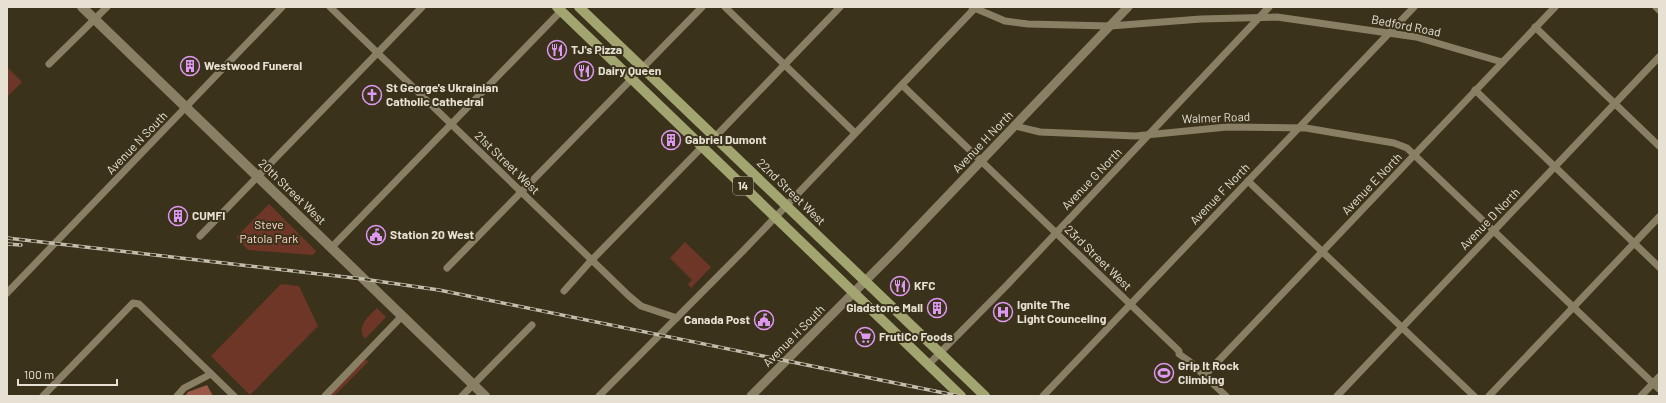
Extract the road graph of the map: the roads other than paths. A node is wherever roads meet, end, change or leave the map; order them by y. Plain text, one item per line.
1 (82, 7) edge
2 (107, 7) edge
3 (282, 7) edge
4 (330, 7) edge
5 (422, 7) edge
6 (579, 7) edge
7 (702, 7) edge
8 (725, 7) edge
9 (840, 7) edge
10 (1128, 7) edge
11 (1269, 7) edge
12 (1414, 7) edge
13 (1555, 7) edge
14 (1656, 7) edge
15 (974, 8) edge
16 (559, 9) edge
17 (1659, 10) edge
18 (1260, 17) junction
19 (95, 19) junction
20 (1110, 26) junction
21 (1535, 27) junction
22 (1390, 32) junction
23 (377, 53) junction
24 (1659, 57) edge
25 (1502, 62) junction
26 (49, 64) dead end
27 (785, 65) junction
28 (643, 68) junction
29 (632, 79) junction
30 (902, 85) junction
31 (1475, 90) junction
32 (1614, 104) junction
33 (186, 107) junction
34 (451, 124) junction
35 (1015, 126) junction
36 (1298, 128) junction
37 (855, 132) junction
38 (1149, 135) junction
39 (715, 137) junction
40 (1659, 146) edge
41 (702, 147) junction
42 (1415, 154) junction
43 (981, 161) junction
44 (1555, 167) junction
45 (257, 176) junction
46 (1248, 181) junction
47 (522, 192) junction
48 (786, 205) junction
49 (775, 217) junction
50 (1659, 217) edge
51 (1494, 230) junction
52 (1056, 233) junction
53 (200, 236) dead end
54 (1634, 243) junction
55 (331, 248) junction
56 (1322, 252) junction
57 (592, 260) junction
58 (1659, 267) edge
59 (447, 268) dead end
60 (865, 281) junction
61 (564, 291) dead end
62 (7, 293) edge
63 (854, 293) junction
64 (1130, 304) junction
65 (1573, 308) junction
66 (402, 316) junction
67 (678, 318) junction
68 (532, 325) dead end
69 (1402, 328) junction
70 (940, 353) junction
71 (928, 365) junction
72 (211, 374) junction
73 (1205, 376) junction
74 (1659, 377) edge
75 (1653, 384) junction
76 (473, 385) junction
77 (1659, 389) edge
78 (42, 396) edge
79 (177, 396) edge
80 (234, 396) edge
81 (324, 396) edge
82 (462, 396) edge
83 (485, 396) edge
84 (599, 396) edge
85 (751, 396) edge
86 (961, 396) edge
87 (985, 396) edge
88 (1043, 396) edge
89 (1226, 396) edge
90 (1337, 396) edge
91 (1474, 396) edge
92 (1489, 396) edge
93 (1641, 396) edge

1 - 19 main road, 20th Street West
2 - 19 street
3 - 33 street, Avenue N South
4 - 23 street, 21st Street West
5 - 23 street
6 - 28 main road, 22nd Street West / 14
7 - 28 street
8 - 27 street
9 - 27 street
10 - 20 street, Avenue H North
11 - 18 street, Avenue G North
12 - 22 street, Avenue F North
13 - 21 street, Avenue E North
14 - 17 street
15 - 20 street, Bedford Road
15 - 30 street
16 - 29 main road, 14
16 - 34 street
18 - 20 street, Bedford Road
18 - 22 street, Bedford Road
18 - 38 street, Avenue G North
19 - 26 street
19 - 33 main road, 20th Street West
20 - 35 street, Avenue H North
21 - 25 street, Avenue E North
21 - 32 street
22 - 25 street, Bedford Road
22 - 36 street, Avenue F North
23 - 34 street, 21st Street West
23 - 45 street
24 - 32 street, Avenue D North
25 - 31 street, Avenue E North
27 - 37 street
27 - 39 street
28 - 29 street
28 - 39 main road, 22nd Street West / 14
29 - 41 main road, 14
29 - 47 street
30 - 37 street
30 - 43 street, 23rd Street West
31 - 42 street, Avenue E North
31 - 44 street
32 - 40 street
32 - 44 street, Avenue D North
33 - 45 main road, 20th Street West
33 - 62 street, Avenue N South
34 - 47 street, 21st Street West
34 - 55 street
35 - 38 street, Walmer Road
35 - 43 street, Avenue H North
36 - 38 street, Walmer Road
36 - 42 street, Walmer Road
36 - 46 street, Avenue F North
37 - 48 street
38 - 52 street, Avenue G North
39 - 48 main road, 22nd Street West / 14
41 - 49 main road, 14
41 - 57 street
42 - 51 street, Walmer Road
42 - 56 street, Avenue E North
43 - 52 street, 23rd Street West
43 - 60 street, Avenue H North
44 - 51 street, Avenue D North
44 - 54 street
45 - 53 street
45 - 55 main road, 20th Street West
46 - 56 street
46 - 64 street, Avenue F North
47 - 57 street, 21st Street West
47 - 59 street
48 - 49 street
48 - 60 main road, 22nd Street West / 14
49 - 63 main road, 14
49 - 67 street
50 - 54 street
51 - 65 street, Walmer Road
51 - 69 street, Avenue D North
52 - 64 street, 23rd Street West
52 - 70 street, Avenue G North
54 - 58 street
54 - 65 street
55 - 66 main road, 20th Street West
56 - 69 street
56 - 73 street, Avenue E North
57 - 61 street
57 - 67 street, 21st Street West
60 - 63 street, Avenue H North
60 - 70 main road, 22nd Street West / 14
63 - 71 main road, 14
63 - 85 street, Avenue H South
64 - 73 street, 23rd Street West
64 - 88 street, Avenue F North
65 - 75 street, Walmer Road
65 - 92 street
66 - 76 main road, 20th Street West
66 - 81 street
67 - 84 street
68 - 76 street
69 - 90 street, Avenue D North
69 - 91 street
70 - 71 street, Avenue G North
70 - 87 main road, 22nd Street West / 14
71 - 86 main road, 14
72 - 78 street
72 - 79 street
72 - 80 street
73 - 89 street, 23rd Street West
74 - 75 street
75 - 77 street, Walmer Road
75 - 93 street
76 - 82 street
76 - 83 main road, 20th Street West

